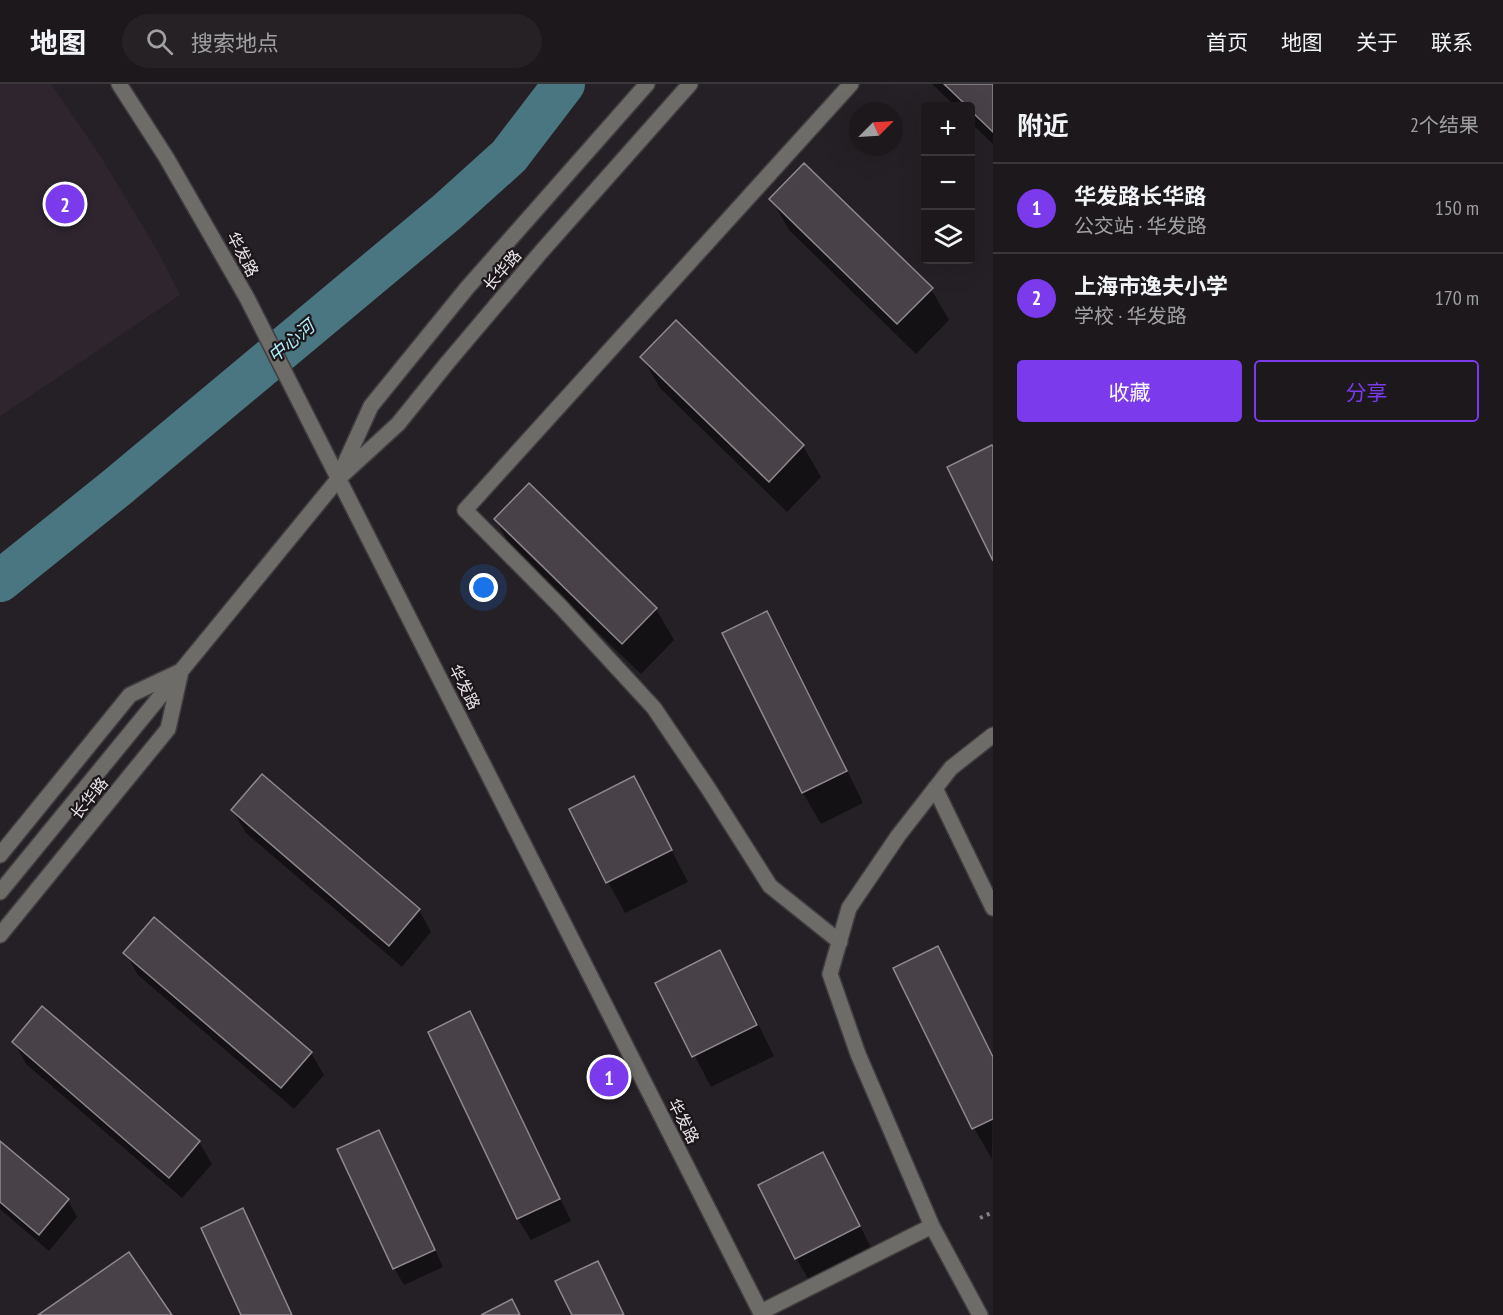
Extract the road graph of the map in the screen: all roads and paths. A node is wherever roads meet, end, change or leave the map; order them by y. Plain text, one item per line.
1 (119, 84) edge
2 (647, 84) edge
3 (690, 84) edge
4 (851, 84) edge
5 (339, 478) junction
6 (181, 671) junction
7 (993, 735) edge
8 (935, 788) junction
9 (0, 855) edge
10 (0, 892) edge
11 (993, 908) edge
12 (0, 935) edge
13 (840, 942) junction
14 (993, 1212) edge
15 (980, 1218) dead end
16 (932, 1226) junction
17 (762, 1314) edge
18 (980, 1315) edge

1 - 5 street, 华发路
2 - 5 street, 长华路
3 - 5 street, 长华路
4 - 13 street
5 - 6 street, 长华路
5 - 17 street, 华发路
6 - 9 street, 长华路
6 - 10 street, 长华路
6 - 12 street, 长华路
7 - 8 street
8 - 11 street
8 - 13 street
13 - 16 street
14 - 15 path
16 - 17 street
16 - 18 street

